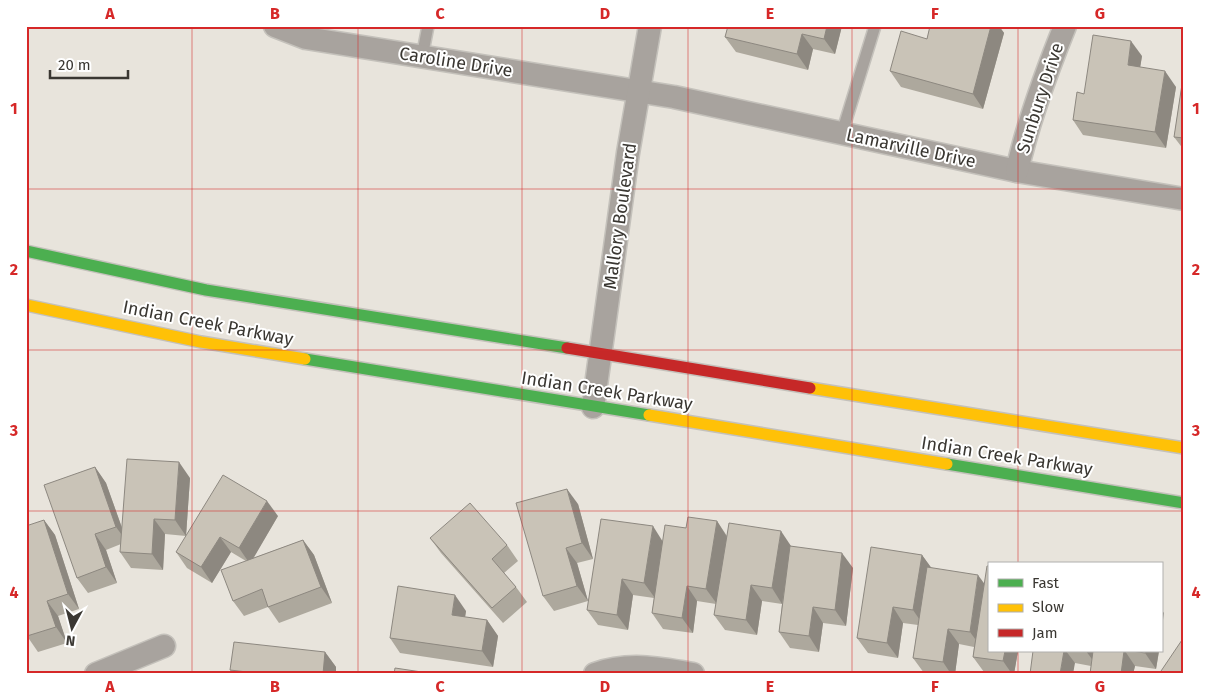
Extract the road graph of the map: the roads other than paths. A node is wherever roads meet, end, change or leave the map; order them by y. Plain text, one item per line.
1 (275, 26) edge
2 (428, 26) edge
3 (650, 26) edge
4 (875, 26) edge
5 (1065, 26) edge
6 (422, 57) junction
7 (639, 92) junction
8 (842, 133) junction
9 (1017, 171) junction
10 (1184, 199) edge
11 (26, 251) edge
12 (26, 304) edge
13 (600, 354) junction
14 (593, 407) junction
15 (1184, 448) edge
16 (1184, 503) edge
17 (164, 646) dead end
18 (96, 674) edge
19 (595, 674) edge
20 (693, 674) edge

1 - 6 street, Caroline Drive
2 - 6 lane
3 - 7 street, Mallory Boulevard
4 - 8 lane
5 - 9 street, Sunbury Drive
6 - 7 street, Caroline Drive
7 - 8 street, Lamarville Drive
7 - 13 street, Mallory Boulevard
8 - 9 street, Lamarville Drive
9 - 10 street, Lamarville Drive
11 - 13 street, Indian Creek Parkway
12 - 14 street, Indian Creek Parkway
13 - 14 street, Mallory Boulevard
13 - 15 street, Indian Creek Parkway
14 - 16 street, Indian Creek Parkway
17 - 18 street
19 - 20 street

